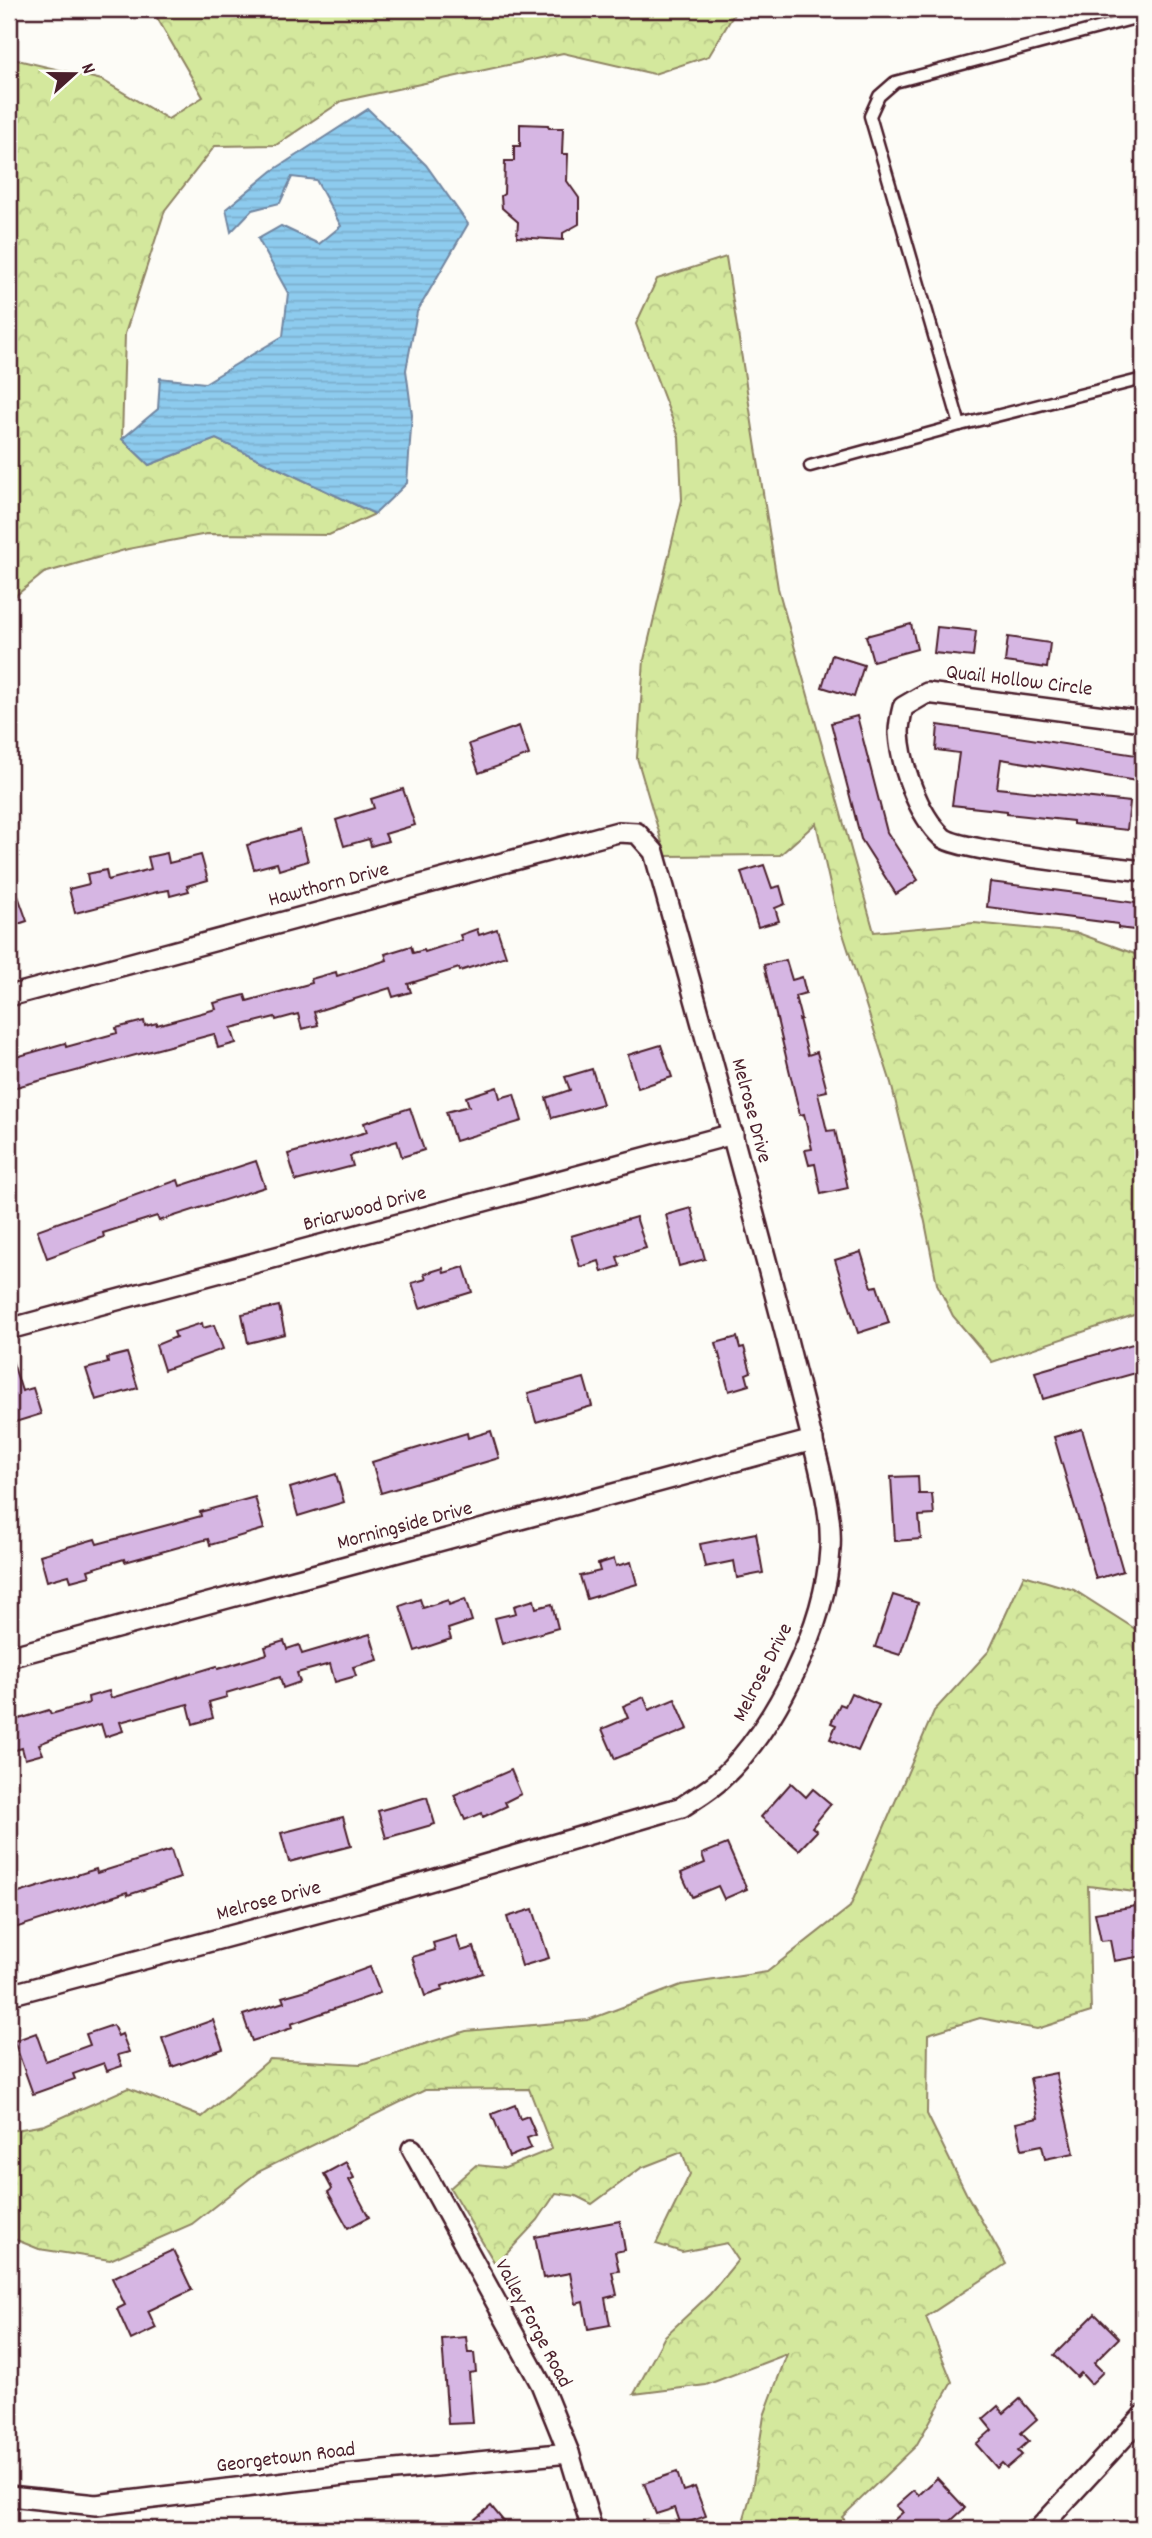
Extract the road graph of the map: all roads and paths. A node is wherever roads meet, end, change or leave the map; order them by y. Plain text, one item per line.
1 (1143, 16) edge
2 (1143, 379) edge
3 (960, 425) junction
4 (810, 466) dead end
5 (1143, 721) edge
6 (654, 852) joint
7 (1143, 871) edge
8 (9, 996) edge
9 (733, 1134) junction
10 (9, 1329) edge
11 (813, 1440) junction
12 (9, 1657) edge
13 (9, 1995) edge
14 (412, 2149) dead end
15 (1143, 2416) edge
16 (569, 2453) junction
17 (9, 2496) edge
18 (592, 2529) edge
19 (1039, 2529) edge

1 - 3 lane
2 - 3 lane
3 - 4 lane
5 - 7 street, Quail Hollow Circle
6 - 8 street, Hawthorn Drive
6 - 9 street, Melrose Drive
9 - 10 street, Briarwood Drive
9 - 11 street, Melrose Drive
11 - 12 street, Morningside Drive
11 - 13 street, Melrose Drive
14 - 16 street, Valley Forge Road
15 - 19 street
16 - 17 street, Georgetown Road
16 - 18 street, Valley Forge Road

